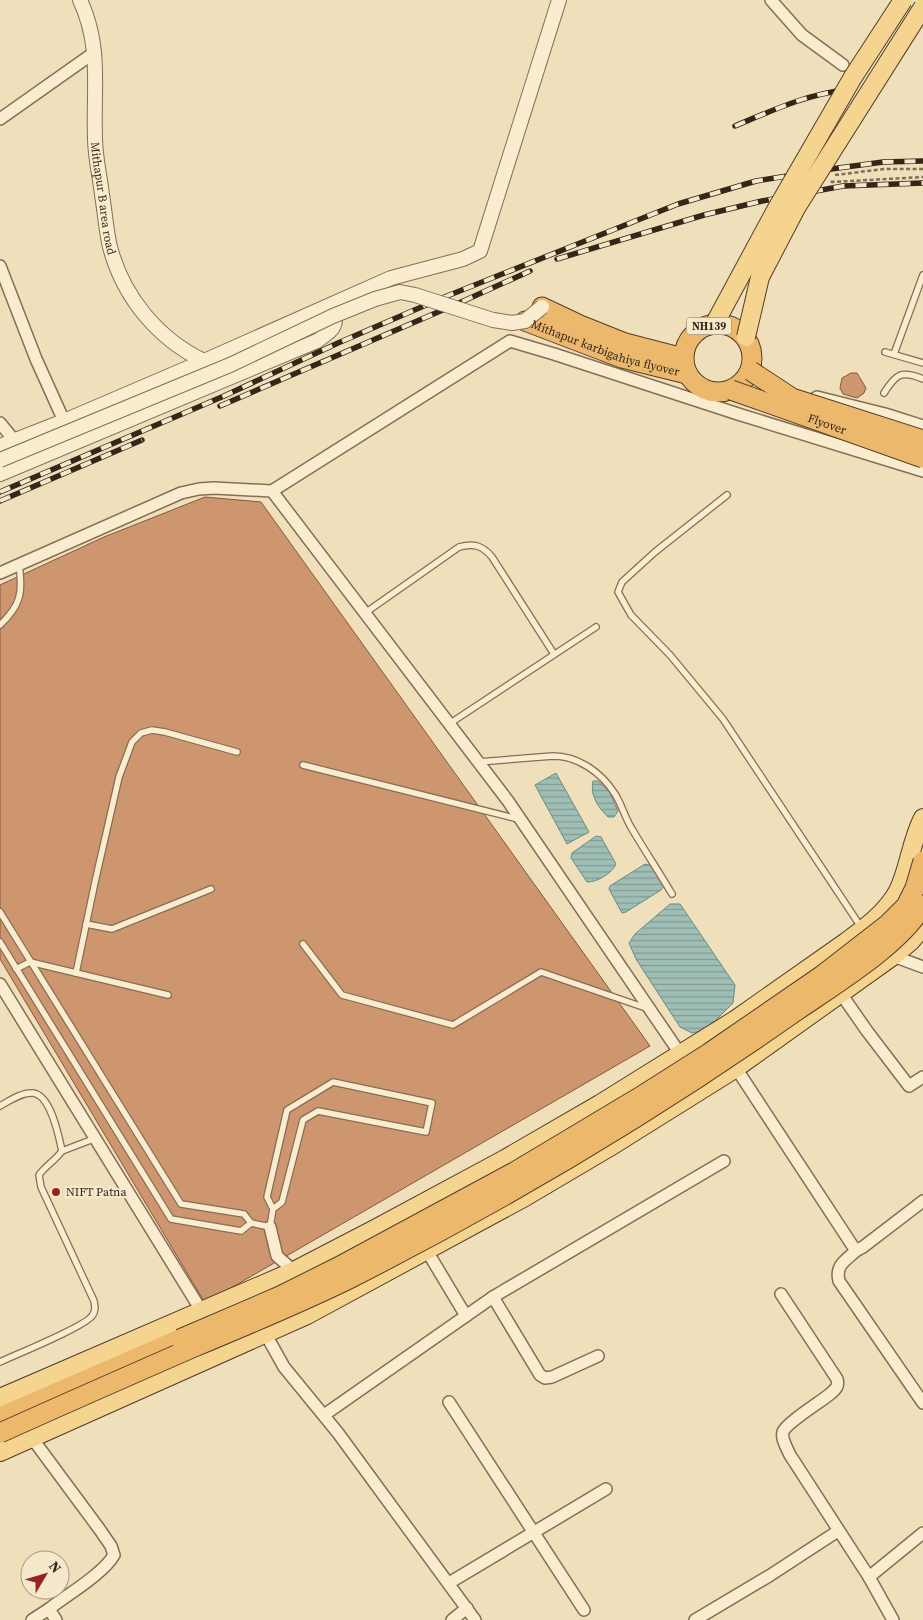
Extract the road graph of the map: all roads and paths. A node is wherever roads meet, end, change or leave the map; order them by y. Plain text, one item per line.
1 (80, 0) edge
2 (559, 0) edge
3 (771, 0) edge
4 (903, 0) edge
5 (923, 7) edge
6 (95, 52) junction
7 (842, 65) dead end
8 (0, 119) edge
9 (923, 169) edge
10 (923, 177) edge
11 (0, 266) edge
12 (923, 275) edge
13 (334, 304) junction
14 (542, 307) joint
15 (525, 321) junction
16 (715, 323) junction
17 (746, 337) junction
18 (885, 352) dead end
19 (894, 354) junction
20 (204, 361) junction
21 (923, 363) edge
22 (685, 366) junction
23 (751, 371) junction
24 (923, 379) edge
25 (731, 390) junction
26 (884, 393) dead end
27 (64, 421) junction
28 (0, 423) edge
29 (923, 426) edge
30 (784, 428) junction
31 (14, 440) junction
32 (923, 440) edge
33 (0, 446) edge
34 (923, 458) edge
35 (0, 460) edge
36 (923, 471) edge
37 (0, 474) edge
38 (272, 490) junction
39 (727, 495) dead end
40 (19, 564) junction
41 (0, 573) edge
42 (365, 613) junction
43 (0, 626) edge
44 (596, 626) dead end
45 (554, 654) junction
46 (449, 724) junction
47 (237, 752) dead end
48 (478, 762) junction
49 (303, 765) dead end
50 (923, 818) edge
51 (520, 819) junction
52 (923, 860) edge
53 (211, 889) dead end
54 (672, 894) dead end
55 (923, 905) edge
56 (0, 912) edge
57 (86, 924) junction
58 (923, 927) edge
59 (863, 930) junction
60 (0, 942) edge
61 (303, 944) dead end
62 (893, 956) junction
63 (30, 962) junction
64 (817, 962) junction
65 (923, 967) edge
66 (16, 969) junction
67 (76, 973) junction
68 (0, 984) edge
69 (842, 994) junction
70 (168, 995) dead end
71 (650, 1009) junction
72 (681, 1055) junction
73 (736, 1068) junction
74 (923, 1077) edge
75 (0, 1106) edge
76 (96, 1138) junction
77 (62, 1151) junction
78 (724, 1161) dead end
79 (923, 1201) edge
80 (273, 1209) junction
81 (251, 1223) junction
82 (270, 1227) junction
83 (857, 1250) junction
84 (427, 1251) junction
85 (294, 1271) junction
86 (781, 1294) dead end
87 (493, 1297) junction
88 (202, 1311) junction
89 (466, 1316) junction
90 (265, 1333) junction
91 (225, 1351) junction
92 (598, 1356) dead end
93 (0, 1362) edge
94 (0, 1398) edge
95 (449, 1402) dead end
96 (923, 1403) edge
97 (324, 1416) junction
98 (0, 1417) edge
99 (0, 1433) edge
100 (32, 1438) junction
101 (0, 1452) edge
102 (606, 1489) dead end
103 (838, 1531) junction
104 (533, 1533) junction
105 (923, 1533) edge
106 (869, 1577) junction
107 (448, 1584) junction
108 (467, 1608) junction
109 (49, 1609) junction
110 (584, 1610) dead end
111 (702, 1618) edge
112 (32, 1620) edge
113 (56, 1620) edge
114 (452, 1620) edge
115 (475, 1620) edge
116 (893, 1620) edge

1 - 6 street, Mithapur B area road
2 - 13 street
3 - 7 street
4 - 16 main road, bridge
5 - 17 main road, bridge
6 - 8 street
6 - 20 street, Mithapur B area road
9 - 10 path
11 - 27 street
12 - 19 lane
13 - 20 street
13 - 37 street
14 - 15 street, bridge
14 - 22 highway, Mithapur karbigahiya flyover
15 - 22 highway, Mithapur karbigahiya flyover
15 - 35 street, bridge
16 - 17 highway, NH139
16 - 22 highway, NH139
17 - 23 highway, NH139
18 - 19 lane
19 - 21 lane
20 - 27 street
22 - 25 highway, Flyover
23 - 25 highway
23 - 32 highway, Flyover, bridge
24 - 26 lane
25 - 34 highway, Flyover, bridge
27 - 31 street
28 - 31 street
29 - 30 street
30 - 36 street
30 - 38 street
31 - 33 street
38 - 40 street
38 - 42 street
39 - 59 lane
40 - 41 street
40 - 43 lane
42 - 45 lane
42 - 46 street
44 - 45 lane
45 - 46 lane
46 - 48 street
47 - 57 lane
48 - 51 street
48 - 54 lane
49 - 51 lane
50 - 59 main road
51 - 71 street
52 - 98 highway, bridge
53 - 57 lane
55 - 99 highway, bridge
56 - 63 lane
57 - 67 lane
58 - 62 main road
59 - 62 street
59 - 64 main road
60 - 66 lane
61 - 71 lane
62 - 65 street
62 - 69 main road
63 - 66 lane
63 - 67 lane
63 - 81 lane
64 - 69 street
64 - 72 main road
66 - 81 lane
67 - 70 lane
68 - 76 street
69 - 73 main road
69 - 74 street
71 - 72 street
72 - 85 main road
73 - 83 street
73 - 84 main road
75 - 77 lane
76 - 77 lane
76 - 88 street
77 - 93 lane
78 - 87 street
79 - 83 street
80 - 80 lane
80 - 82 lane
81 - 82 lane
82 - 85 street
83 - 96 street
84 - 89 street
84 - 90 main road
85 - 88 main road
86 - 103 street
87 - 89 street
87 - 92 street
88 - 91 street
88 - 94 main road
89 - 97 street
90 - 91 main road
90 - 97 street
91 - 100 main road
95 - 104 street
97 - 107 street
100 - 101 main road
100 - 109 street
102 - 104 street
103 - 106 street
103 - 111 street
104 - 107 street
104 - 110 street
105 - 106 street
106 - 116 street
107 - 108 street
108 - 114 street
108 - 115 street
109 - 112 street
109 - 113 street

